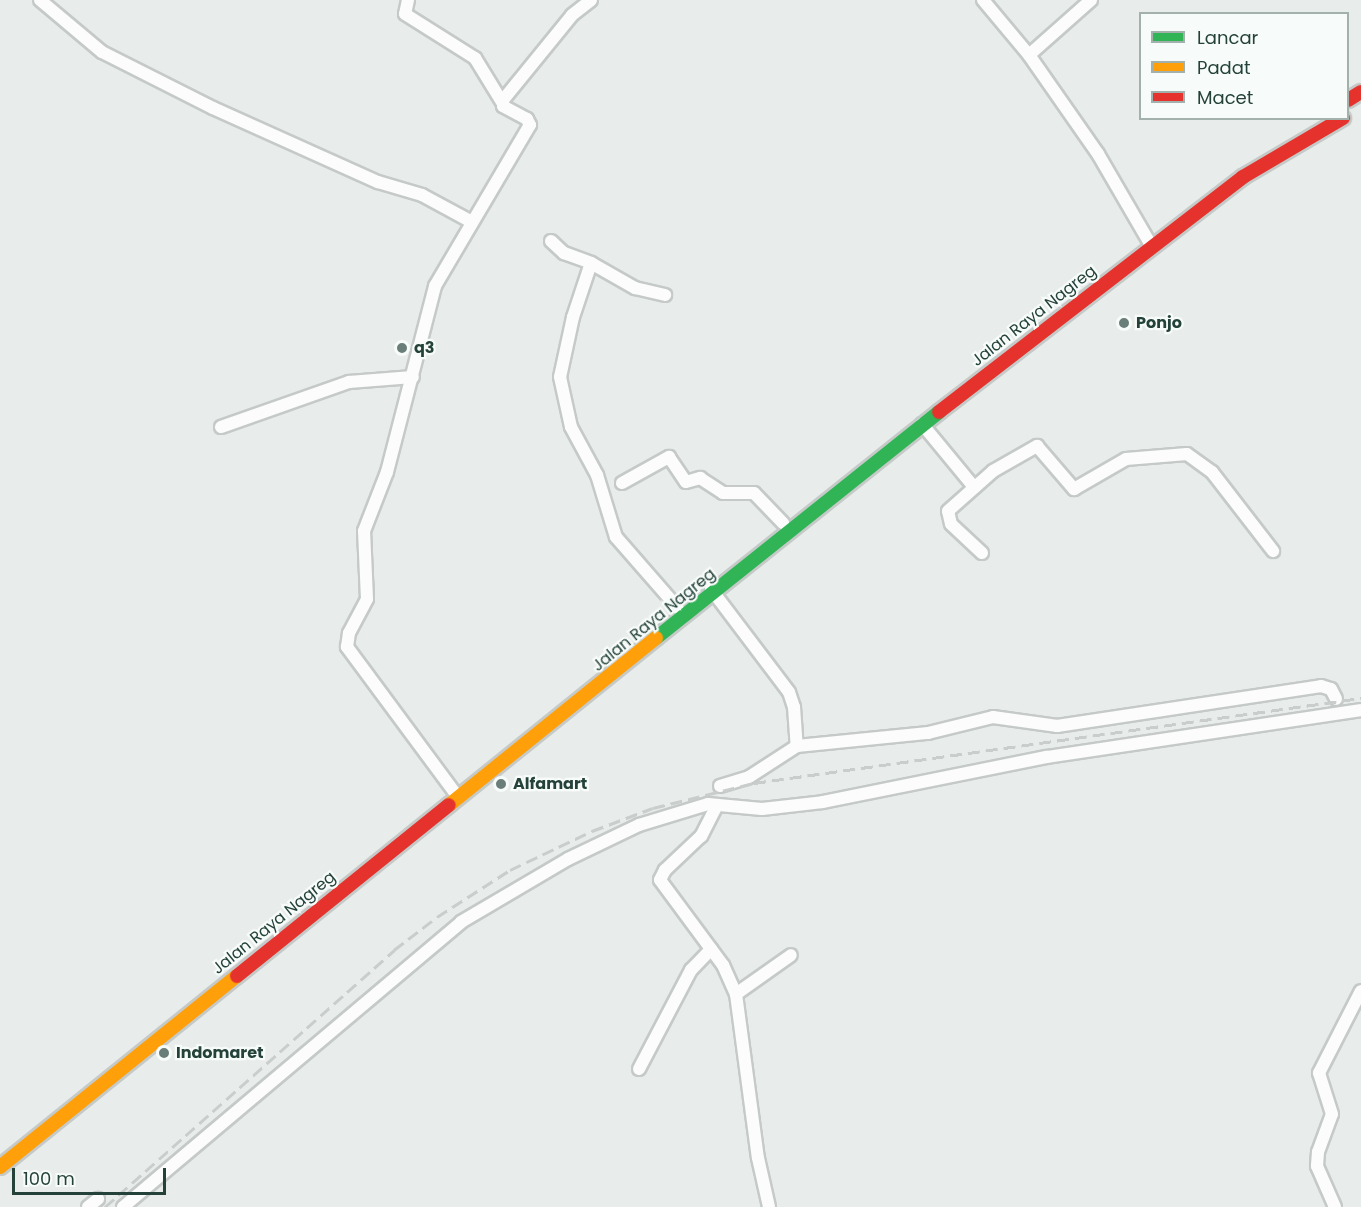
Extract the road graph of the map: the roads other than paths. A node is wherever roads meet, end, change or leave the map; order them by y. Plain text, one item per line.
1 (40, 0) edge
2 (408, 0) edge
3 (591, 0) edge
4 (982, 0) edge
5 (1091, 0) edge
6 (1029, 55) junction
7 (502, 102) junction
8 (1311, 120) edge
9 (1340, 120) edge
10 (471, 222) junction
11 (1147, 240) junction
12 (551, 241) dead end
13 (591, 263) junction
14 (665, 295) dead end
15 (413, 377) junction
16 (922, 424) junction
17 (221, 427) dead end
18 (622, 483) dead end
19 (973, 486) junction
20 (783, 523) junction
21 (1273, 551) dead end
22 (982, 553) dead end
23 (711, 588) junction
24 (678, 608) junction
25 (1345, 708) edge
26 (797, 746) junction
27 (720, 786) dead end
28 (454, 792) junction
29 (716, 807) junction
30 (711, 949) junction
31 (791, 954) dead end
32 (1361, 991) edge
33 (736, 994) junction
34 (639, 1069) dead end
35 (0, 1151) edge
36 (0, 1167) edge
37 (123, 1207) edge
38 (769, 1207) edge
39 (1335, 1207) edge

1 - 10 street
2 - 7 street
3 - 7 street
4 - 6 street
5 - 6 street
6 - 11 street
7 - 10 street
8 - 11 highway, Jalan Raya Nagreg
9 - 11 highway, Jalan Raya Nagreg
10 - 15 street
11 - 16 highway, Jalan Raya Nagreg
11 - 20 highway, Jalan Raya Nagreg
12 - 13 street
13 - 14 street
13 - 24 street
15 - 17 street
15 - 28 street
16 - 19 street
16 - 23 highway, Jalan Raya Nagreg
18 - 20 street
19 - 21 street
19 - 22 street
20 - 23 highway, Jalan Raya Nagreg
23 - 24 highway, Jalan Raya Nagreg
23 - 26 street
23 - 28 highway, Jalan Raya Nagreg
24 - 28 highway, Jalan Raya Nagreg
25 - 26 street
25 - 29 street
26 - 27 street
28 - 35 highway, Jalan Raya Nagreg
28 - 36 highway, Jalan Raya Nagreg
29 - 30 street
29 - 37 street
30 - 33 street
30 - 34 street
31 - 33 street
32 - 39 street
33 - 38 street

